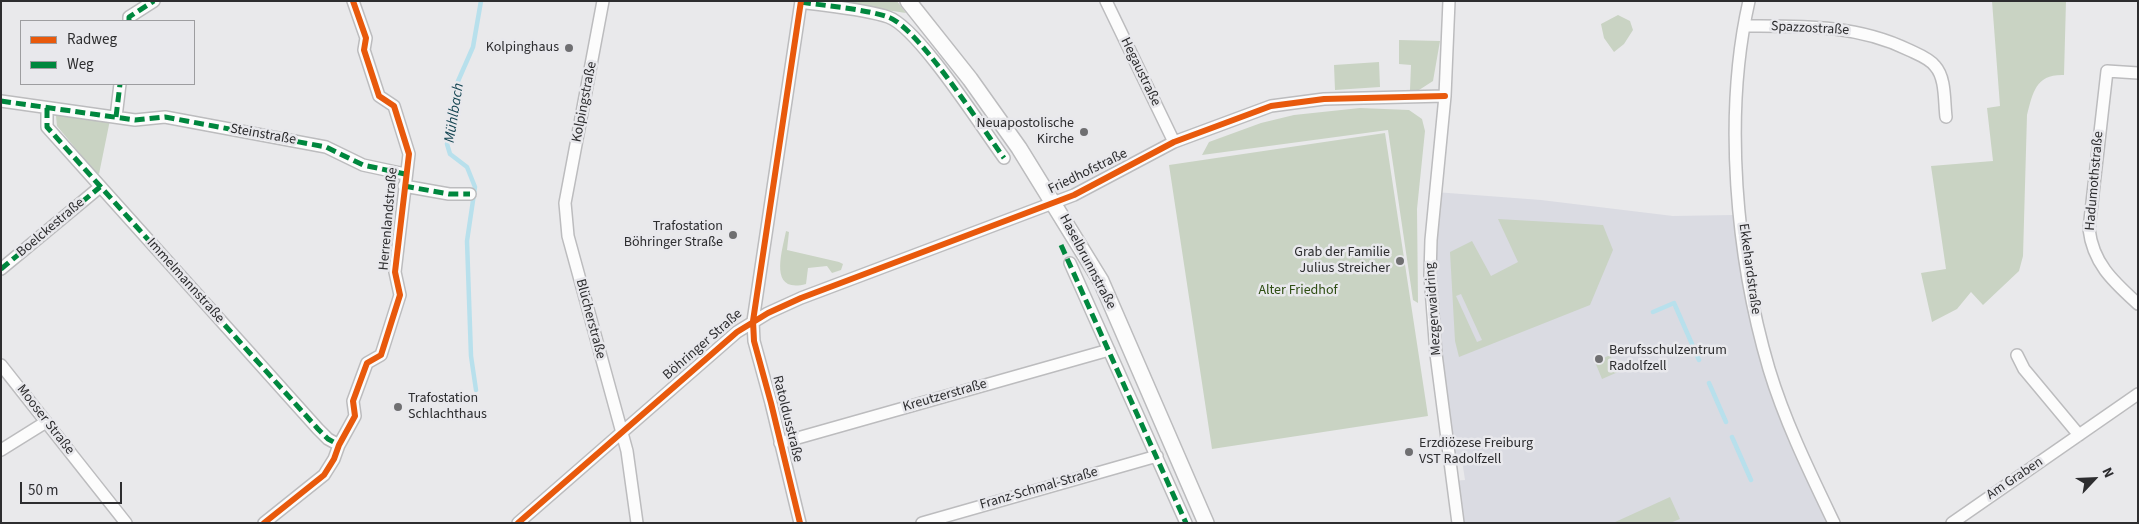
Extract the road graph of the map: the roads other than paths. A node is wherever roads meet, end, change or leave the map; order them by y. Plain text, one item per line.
1 (154, 1) edge
2 (353, 1) edge
3 (603, 1) edge
4 (908, 1) edge
5 (1106, 1) edge
6 (1449, 1) edge
7 (1749, 1) edge
8 (801, 2) edge
9 (126, 20) edge
10 (1744, 26) junction
11 (2138, 73) edge
12 (120, 85) edge
13 (1445, 96) junction
14 (1, 101) edge
15 (47, 108) junction
16 (116, 117) junction
17 (1946, 117) dead end
18 (1174, 142) junction
19 (1004, 158) dead end
20 (405, 174) junction
21 (404, 186) junction
22 (100, 187) junction
23 (470, 194) dead end
24 (1055, 202) junction
25 (565, 203) joint
26 (1070, 263) dead end
27 (1, 269) edge
28 (2138, 304) edge
29 (753, 321) junction
30 (1110, 350) junction
31 (2017, 355) dead end
32 (1, 365) edge
33 (2138, 394) edge
34 (46, 422) junction
35 (622, 434) junction
36 (2079, 435) junction
37 (780, 443) junction
38 (339, 445) junction
39 (1, 450) edge
40 (1156, 456) junction
41 (126, 523) edge
42 (264, 523) edge
43 (518, 523) edge
44 (637, 523) edge
45 (800, 523) edge
46 (922, 523) edge
47 (1186, 523) edge
48 (1206, 523) edge
49 (1458, 523) edge
50 (1834, 523) edge
51 (1952, 523) edge

1 - 9 street
2 - 20 street, Herrenlandstraße
3 - 25 street, Kolpingstraße
4 - 24 main road, Haselbrunnstraße
5 - 18 street, Hegaustraße
6 - 13 street, Mezgerwaidring
7 - 10 street, Ekkehardstraße
8 - 19 street
8 - 29 street, Böhringer Straße
10 - 17 street, Spazzostraße
10 - 50 street, Ekkehardstraße
11 - 28 street, Hadumothstraße
12 - 16 street
13 - 18 street, Friedhofstraße
13 - 49 street, Mezgerwaidring
14 - 15 street, Steinstraße
15 - 16 street, Steinstraße
15 - 22 street, Immelmannstraße
16 - 20 street, Steinstraße
18 - 24 street, Friedhofstraße
20 - 21 street, Herrenlandstraße
21 - 23 street
21 - 38 street, Herrenlandstraße
22 - 27 street, Boelckestraße
22 - 38 street, Immelmannstraße
24 - 29 street, Friedhofstraße
24 - 48 main road, Haselbrunnstraße
25 - 35 street, Blücherstraße
26 - 30 street, Haselbrunnstraße
29 - 35 street, Böhringer Straße
29 - 37 street, Ratoldusstraße
30 - 37 street, Kreutzerstraße
30 - 40 street, Haselbrunnstraße
31 - 36 street
32 - 34 street, Mooser Straße
33 - 36 street, Am Graben
34 - 39 street
34 - 41 street, Mooser Straße
35 - 43 street, Böhringer Straße
35 - 44 street, Blücherstraße
36 - 51 street, Am Graben
37 - 45 street, Ratoldusstraße
38 - 42 street, Herrenlandstraße
40 - 46 street, Franz-Schmal-Straße
40 - 47 street, Haselbrunnstraße

